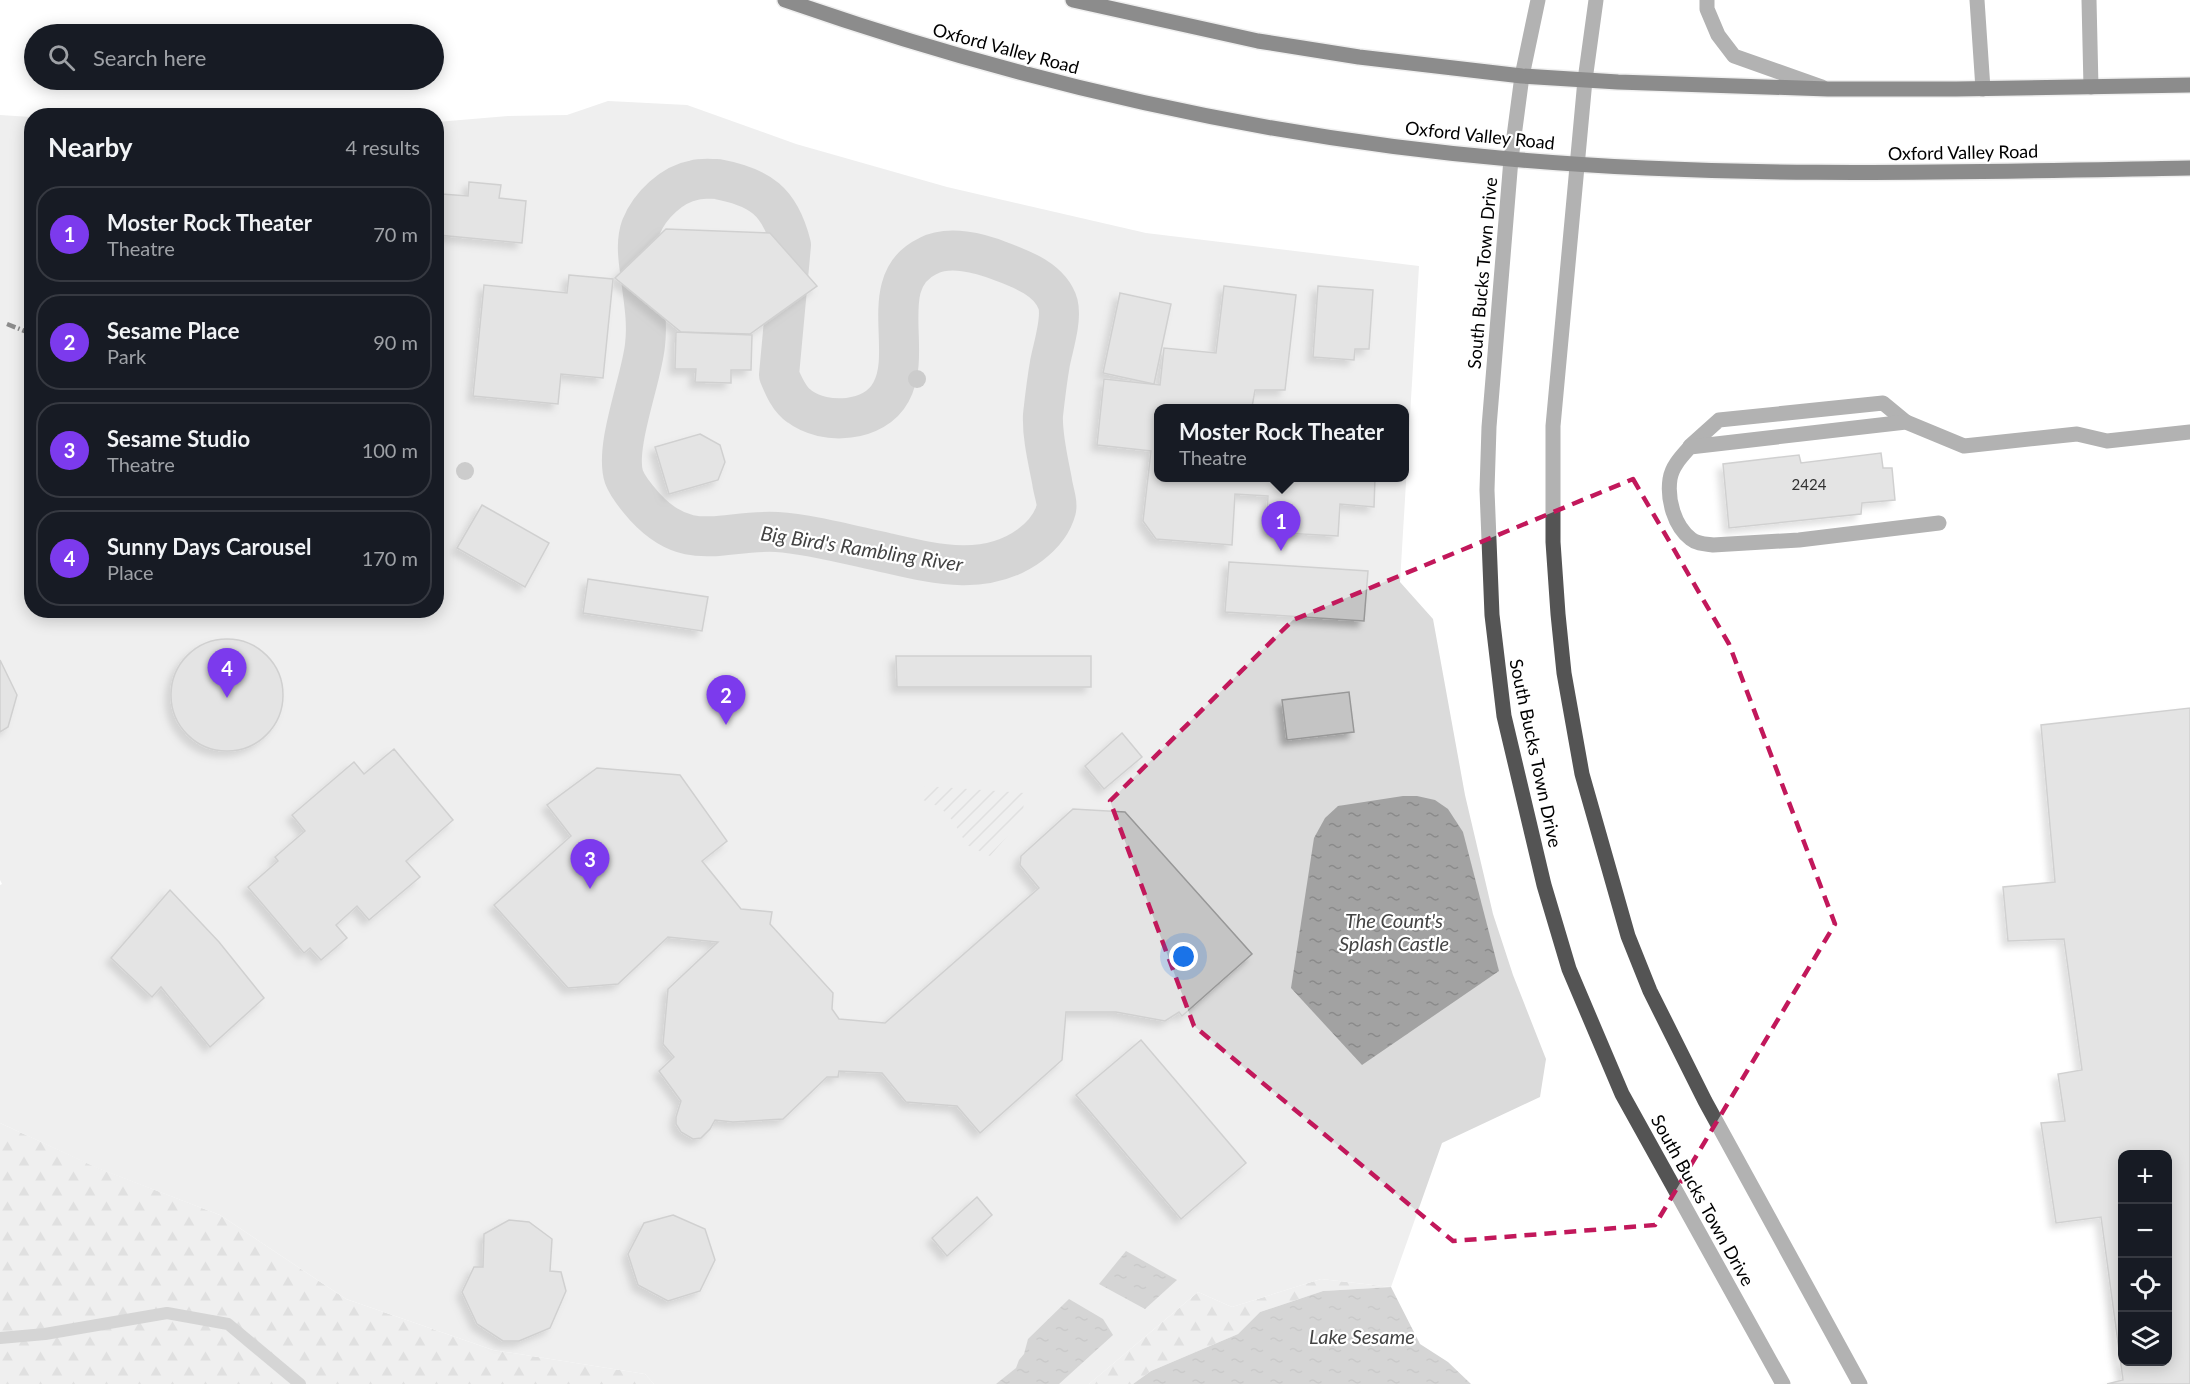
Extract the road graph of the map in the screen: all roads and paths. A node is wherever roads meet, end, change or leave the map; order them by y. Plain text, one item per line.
1 (785, 0) edge
2 (1074, 0) edge
3 (1538, 0) edge
4 (1596, 0) edge
5 (1707, 0) edge
6 (1977, 0) edge
7 (2089, 0) edge
8 (1522, 76) junction
9 (1585, 80) junction
10 (2190, 85) edge
11 (2091, 87) junction
12 (1828, 89) junction
13 (1983, 89) junction
14 (1511, 159) junction
15 (1578, 164) junction
16 (2190, 168) edge
17 (1906, 422) junction
18 (2190, 432) edge
19 (1690, 447) junction
20 (1939, 523) dead end
21 (1783, 1384) edge
22 (1860, 1384) edge

1 - 14 main road, Oxford Valley Road
2 - 8 main road
3 - 8 street, South Bucks Town Drive
4 - 9 street
5 - 12 street
6 - 13 street
7 - 11 street
8 - 9 main road
8 - 14 street, South Bucks Town Drive
9 - 12 main road
9 - 15 street
10 - 11 main road
11 - 13 main road
12 - 13 main road
14 - 15 main road, Oxford Valley Road
14 - 21 street, South Bucks Town Drive
15 - 16 main road, Oxford Valley Road
15 - 22 street
17 - 18 street
17 - 19 street
17 - 19 street
19 - 20 street

